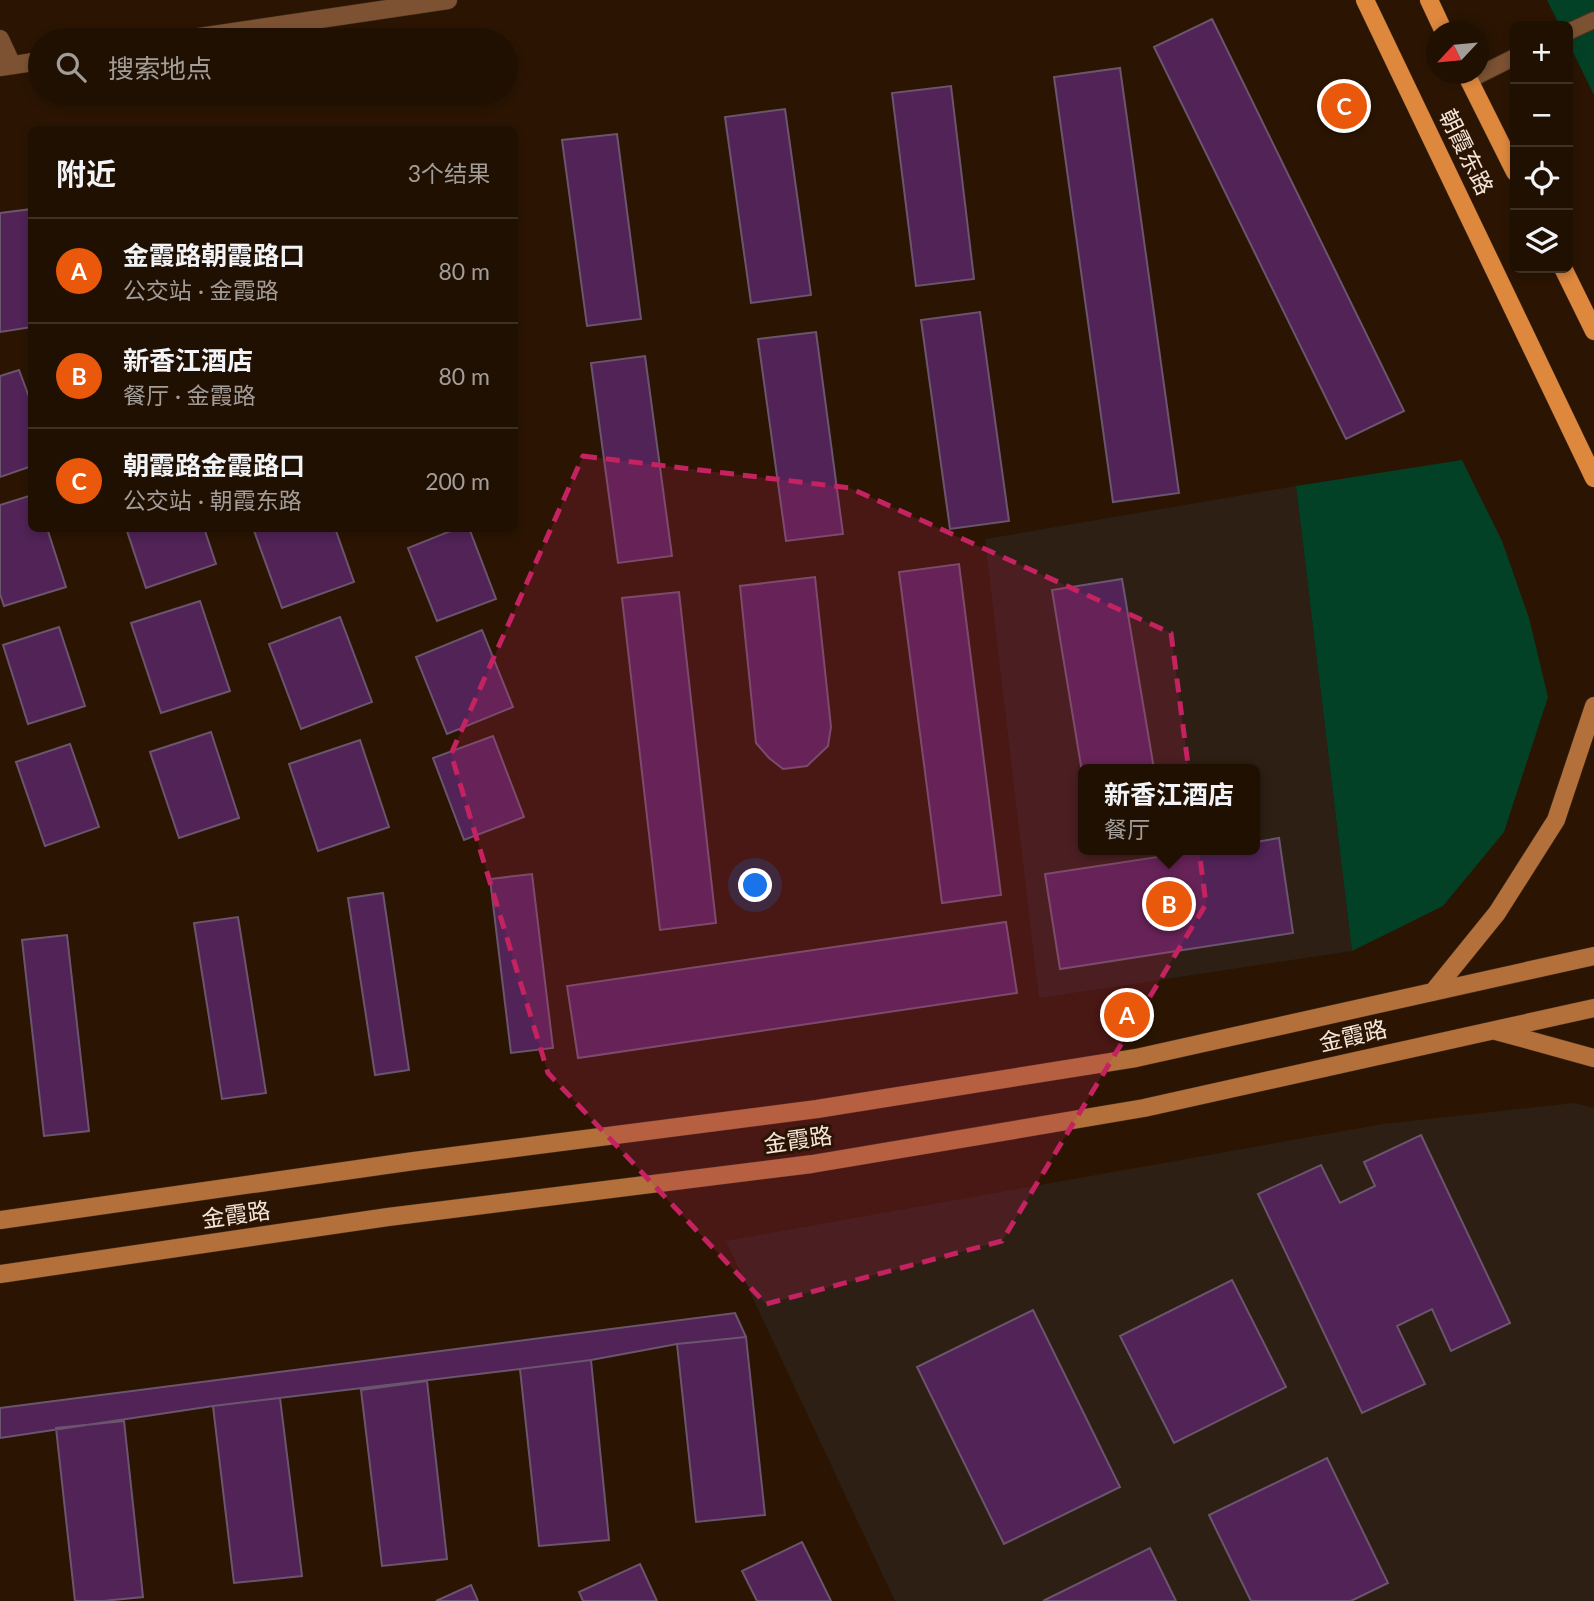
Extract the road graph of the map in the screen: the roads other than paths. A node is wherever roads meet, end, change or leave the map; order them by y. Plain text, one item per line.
1 (448, 0) edge
2 (1365, 0) edge
3 (1429, 0) edge
4 (1594, 20) edge
5 (1439, 21) edge
6 (260, 28) edge
7 (1573, 30) edge
8 (0, 39) edge
9 (1510, 59) edge
10 (28, 63) edge
11 (6, 66) edge
12 (1489, 67) edge
13 (1471, 84) edge
14 (1510, 162) edge
15 (1565, 273) edge
16 (1594, 331) edge
17 (1594, 478) edge
18 (1594, 706) edge
19 (1594, 956) edge
20 (1433, 992) junction
21 (1594, 1008) edge
22 (1492, 1031) junction
23 (1594, 1058) edge
24 (0, 1220) edge
25 (0, 1274) edge

1 - 6 street
2 - 17 main road, 朝霞东路
3 - 5 main road
4 - 7 lane
8 - 11 street
9 - 12 lane
10 - 11 street
13 - 14 main road, 朝霞东路
15 - 16 main road
18 - 20 main road
19 - 20 main road, 金霞路
20 - 24 main road, 金霞路
21 - 22 main road, 金霞路
22 - 23 main road
22 - 25 main road, 金霞路

